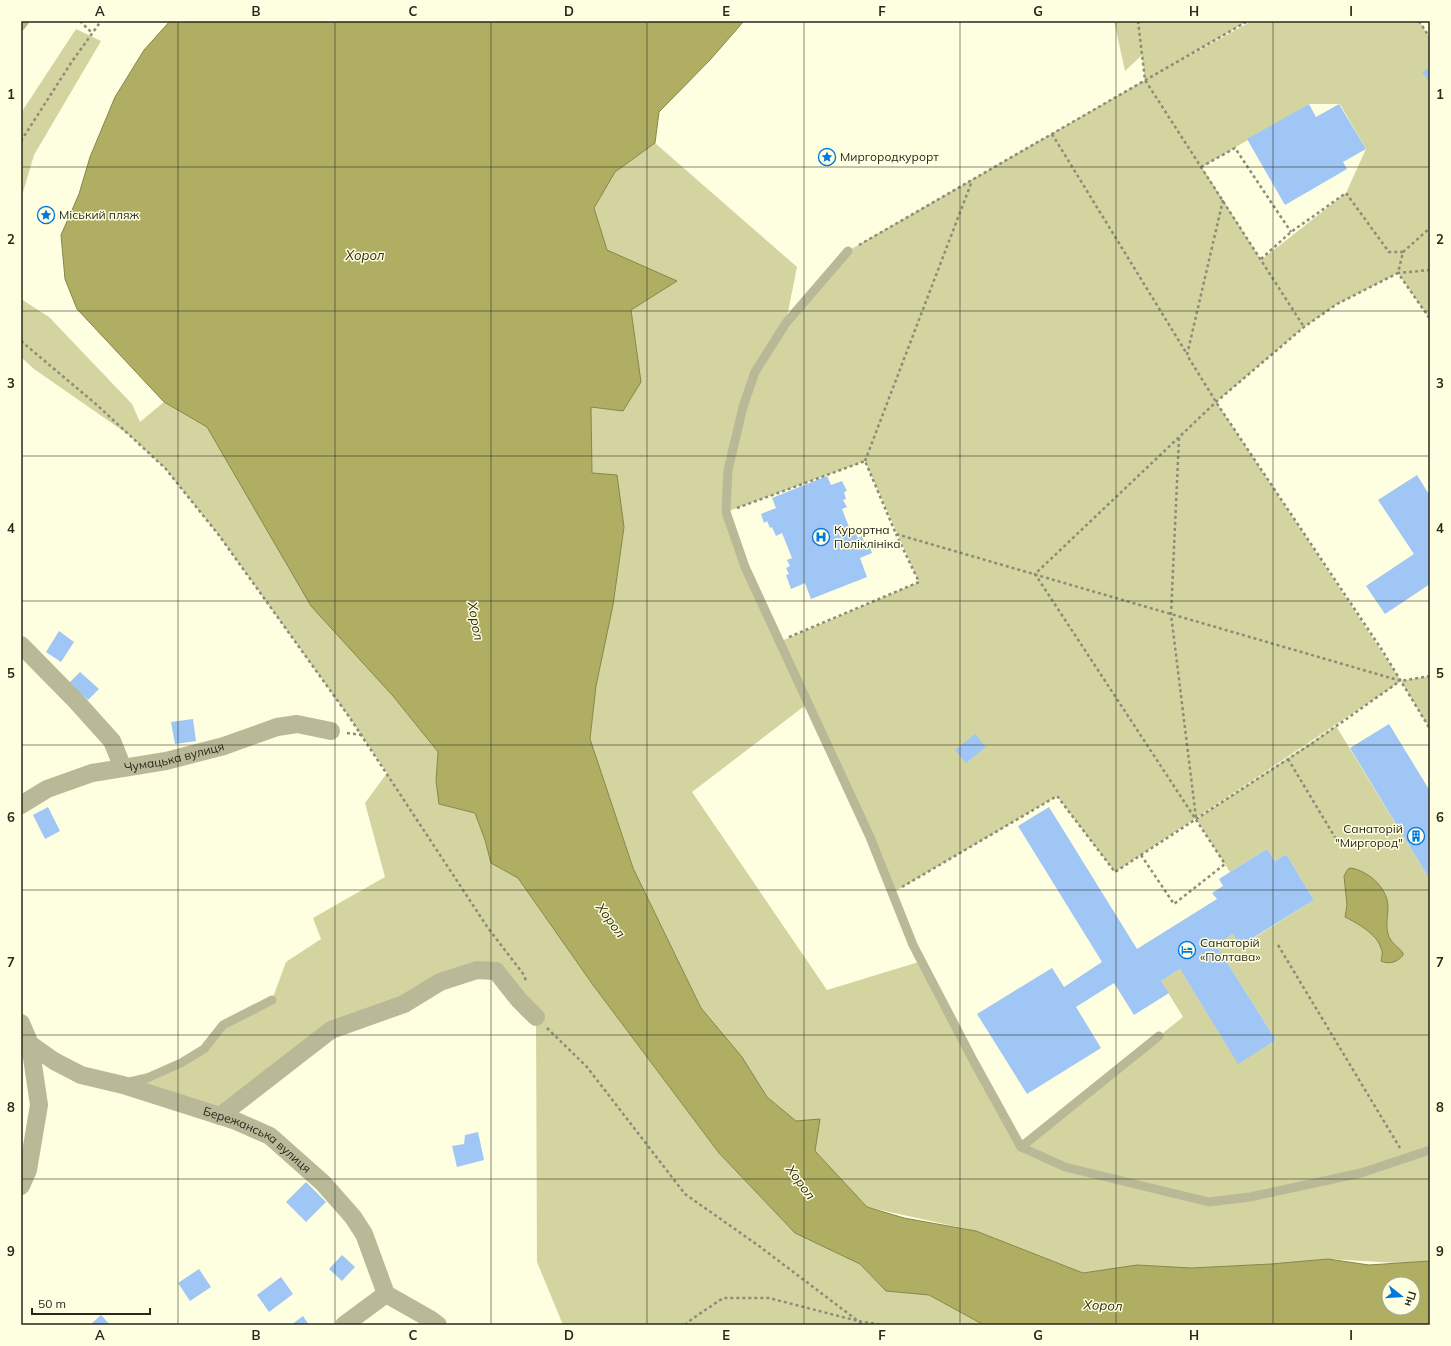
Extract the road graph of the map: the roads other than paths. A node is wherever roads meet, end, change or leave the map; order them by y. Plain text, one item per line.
1 (26, 21) edge
2 (21, 26) edge
3 (848, 251) road end
4 (21, 645) edge
5 (331, 731) dead end
6 (123, 768) junction
7 (21, 805) edge
8 (272, 1000) dead end
9 (536, 1017) road end
10 (21, 1023) edge
11 (1159, 1036) dead end
12 (30, 1044) junction
13 (118, 1084) junction
14 (220, 1116) junction
15 (1021, 1147) junction
16 (1430, 1150) edge
17 (21, 1186) edge
18 (386, 1294) junction
19 (344, 1325) edge
20 (438, 1325) edge

1 - 2 lane
3 - 15 lane
4 - 6 street
5 - 6 street, Чумацька вулиця
6 - 7 street, Чумацька вулиця
8 - 13 lane
9 - 14 street
10 - 12 street
11 - 15 lane
12 - 13 street, Бережанська вулиця
12 - 17 street
13 - 14 street, Бережанська вулиця
14 - 18 street, Бережанська вулиця
15 - 16 lane
18 - 19 street
18 - 20 street

